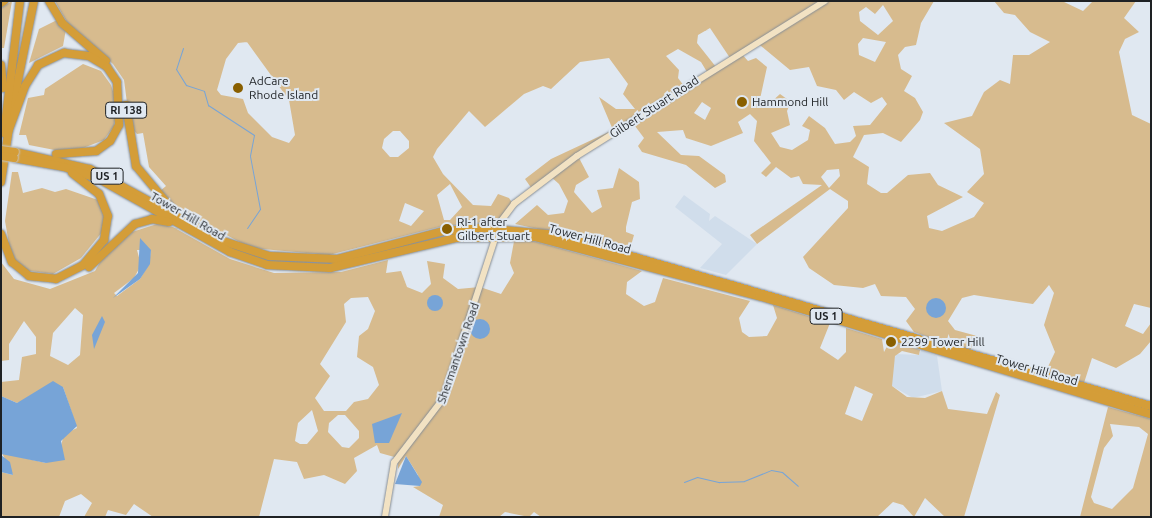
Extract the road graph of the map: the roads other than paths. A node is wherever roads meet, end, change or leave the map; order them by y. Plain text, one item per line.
1 (20, 1) edge
2 (34, 1) edge
3 (49, 1) edge
4 (825, 1) edge
5 (1, 65) edge
6 (6, 108) junction
7 (8, 132) junction
8 (1, 153) edge
9 (15, 155) junction
10 (57, 165) junction
11 (1, 182) edge
12 (189, 226) junction
13 (496, 231) junction
14 (1, 234) edge
15 (1, 250) edge
16 (677, 274) junction
17 (790, 299) junction
18 (1151, 406) edge
19 (1151, 414) edge
20 (385, 517) edge

1 - 6 highway
2 - 7 highway
3 - 12 highway, RI 138
4 - 13 street, Gilbert Stuart Road
5 - 6 highway
6 - 8 highway
7 - 9 highway
7 - 11 highway
8 - 9 highway, Tower Hill Road / US 1, bridge
9 - 10 highway, Tower Hill Road / US 1
9 - 12 highway, Tower Hill Road / US 1
10 - 12 highway, Tower Hill Road / US 1
10 - 14 highway
12 - 13 highway, Tower Hill Road / US 1
12 - 15 highway
13 - 16 highway, Tower Hill Road / US 1
13 - 17 highway, Tower Hill Road / US 1
13 - 20 street, Shermantown Road
16 - 17 highway
16 - 19 highway, Tower Hill Road / US 1
17 - 18 highway, Tower Hill Road / US 1

